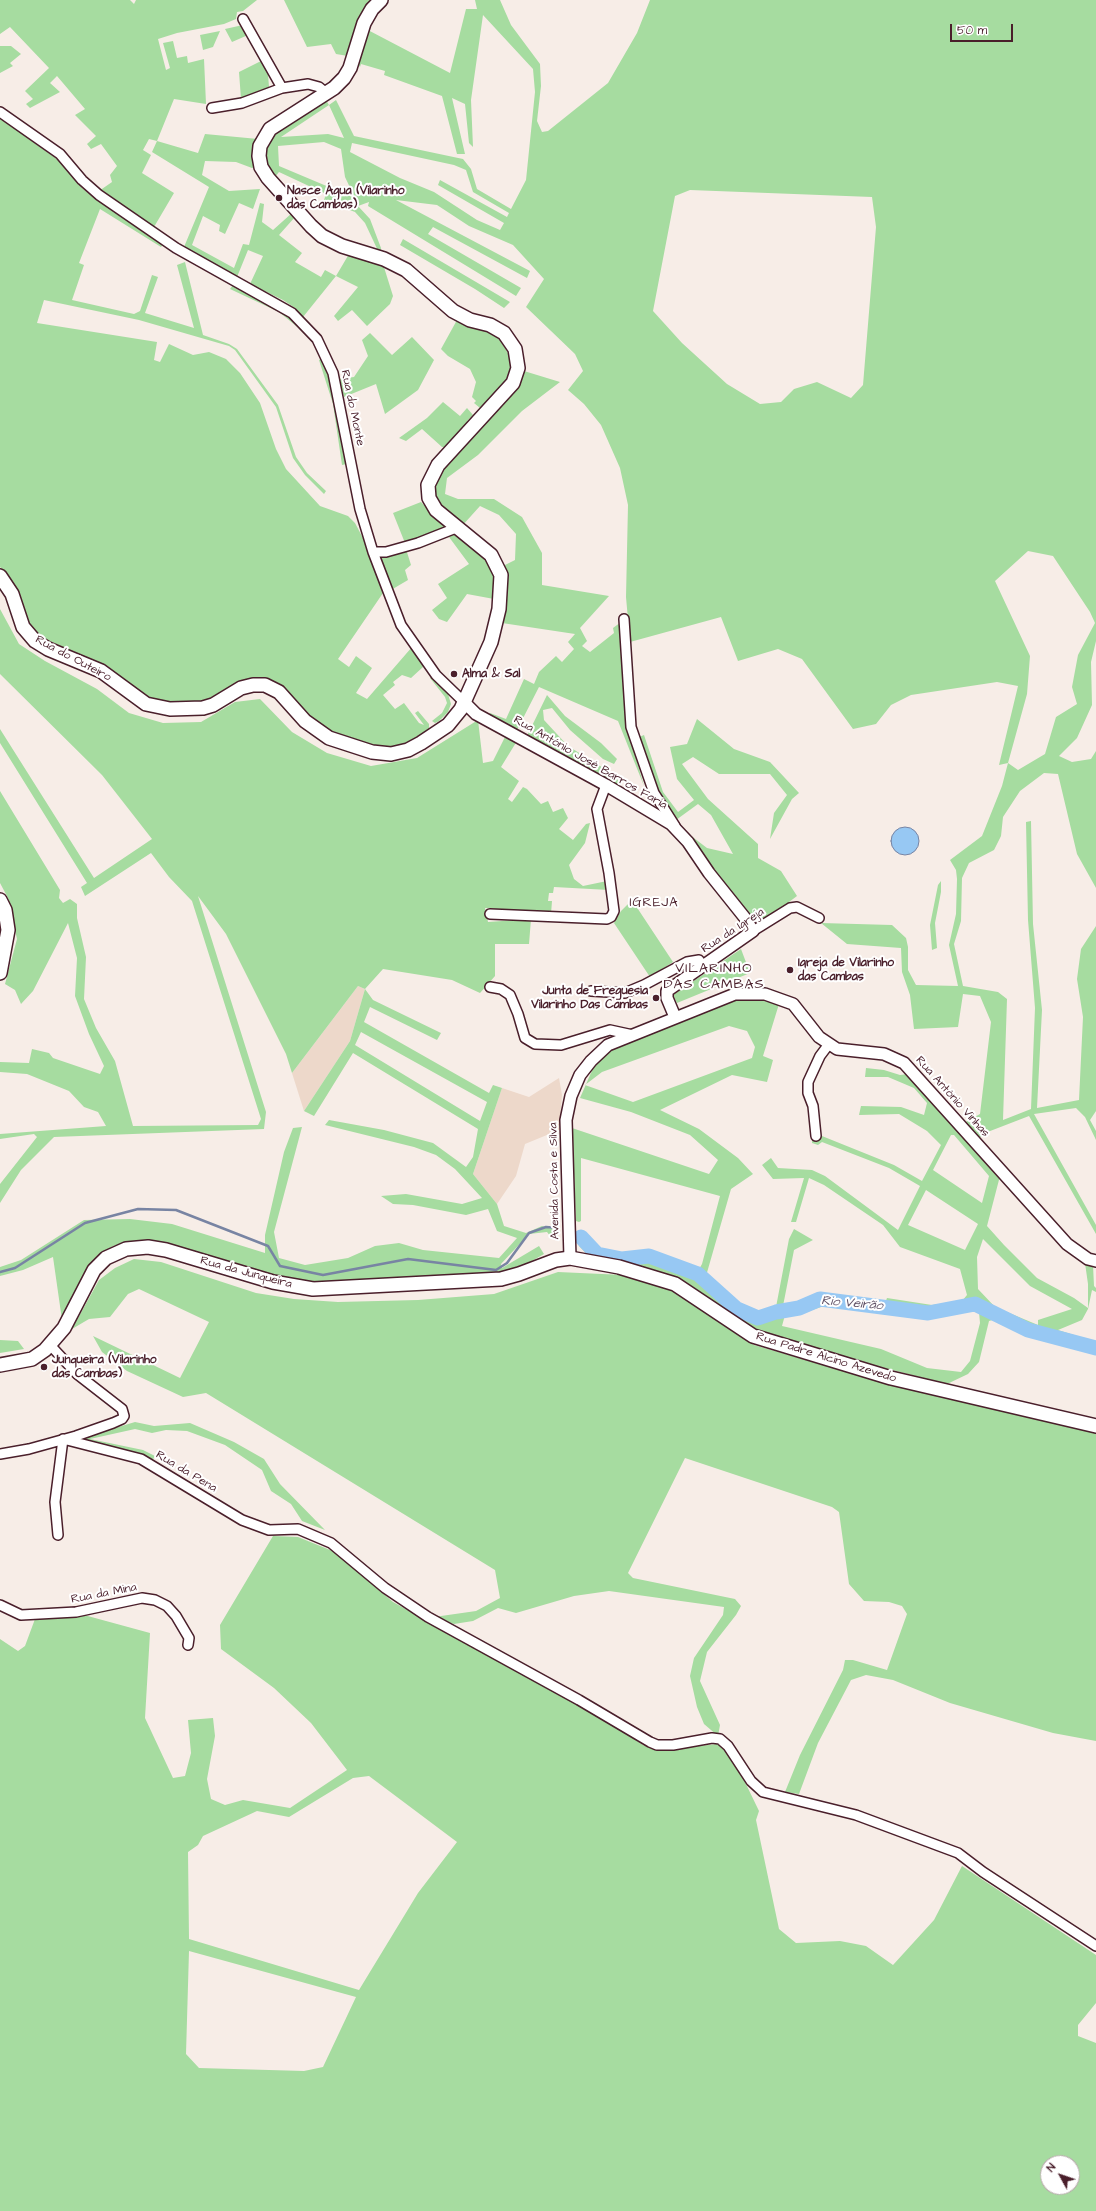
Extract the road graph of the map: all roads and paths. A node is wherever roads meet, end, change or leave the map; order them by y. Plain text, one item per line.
1 (381, 0) edge
2 (243, 19) dead end
3 (282, 88) junction
4 (325, 92) junction
5 (212, 108) dead end
6 (0, 112) edge
7 (456, 528) junction
8 (373, 552) junction
9 (0, 576) edge
10 (624, 618) dead end
11 (465, 703) junction
12 (606, 785) junction
13 (679, 832) junction
14 (0, 900) edge
15 (490, 914) dead end
16 (819, 918) dead end
17 (753, 931) junction
18 (704, 966) junction
19 (0, 973) edge
20 (490, 987) dead end
21 (591, 991) dead end
22 (675, 1018) junction
23 (633, 1035) junction
24 (829, 1044) junction
25 (816, 1136) dead end
26 (570, 1258) junction
27 (1096, 1261) edge
28 (50, 1345) junction
29 (0, 1365) edge
30 (1096, 1426) edge
31 (63, 1439) junction
32 (0, 1454) edge
33 (58, 1535) dead end
34 (0, 1606) edge
35 (188, 1645) dead end
36 (1096, 1946) edge

1 - 4 main road, Rua do Outeiro
2 - 3 street
3 - 4 street
3 - 5 street
4 - 7 main road, Rua do Outeiro
6 - 8 street, Rua do Monte
7 - 8 street
7 - 11 main road, Rua do Outeiro
8 - 11 street, Rua do Monte
9 - 11 main road, Rua do Outeiro
10 - 13 street
11 - 12 street, Rua António José Barros Faria
12 - 13 street, Rua António José Barros Faria
12 - 15 street
13 - 17 street, Rua António José Barros Faria
14 - 19 main road
16 - 17 street, Rua da Igreja
17 - 18 street, Rua da Igreja
18 - 21 street
18 - 22 street, Rua da Igreja
20 - 23 street
22 - 23 street, Avenida Costa e Silva
22 - 24 street, Rua António Vinhas
23 - 26 street, Avenida Costa e Silva
24 - 25 street
24 - 27 street, Rua António Vinhas
26 - 28 main road, Rua da Junqueira
26 - 30 main road, Rua Padre Alcino Azevedo
28 - 29 main road, Rua da Junqueira
28 - 31 street
31 - 32 street
31 - 33 street
31 - 36 street, Rua da Pena
34 - 35 street, Rua da Mina

